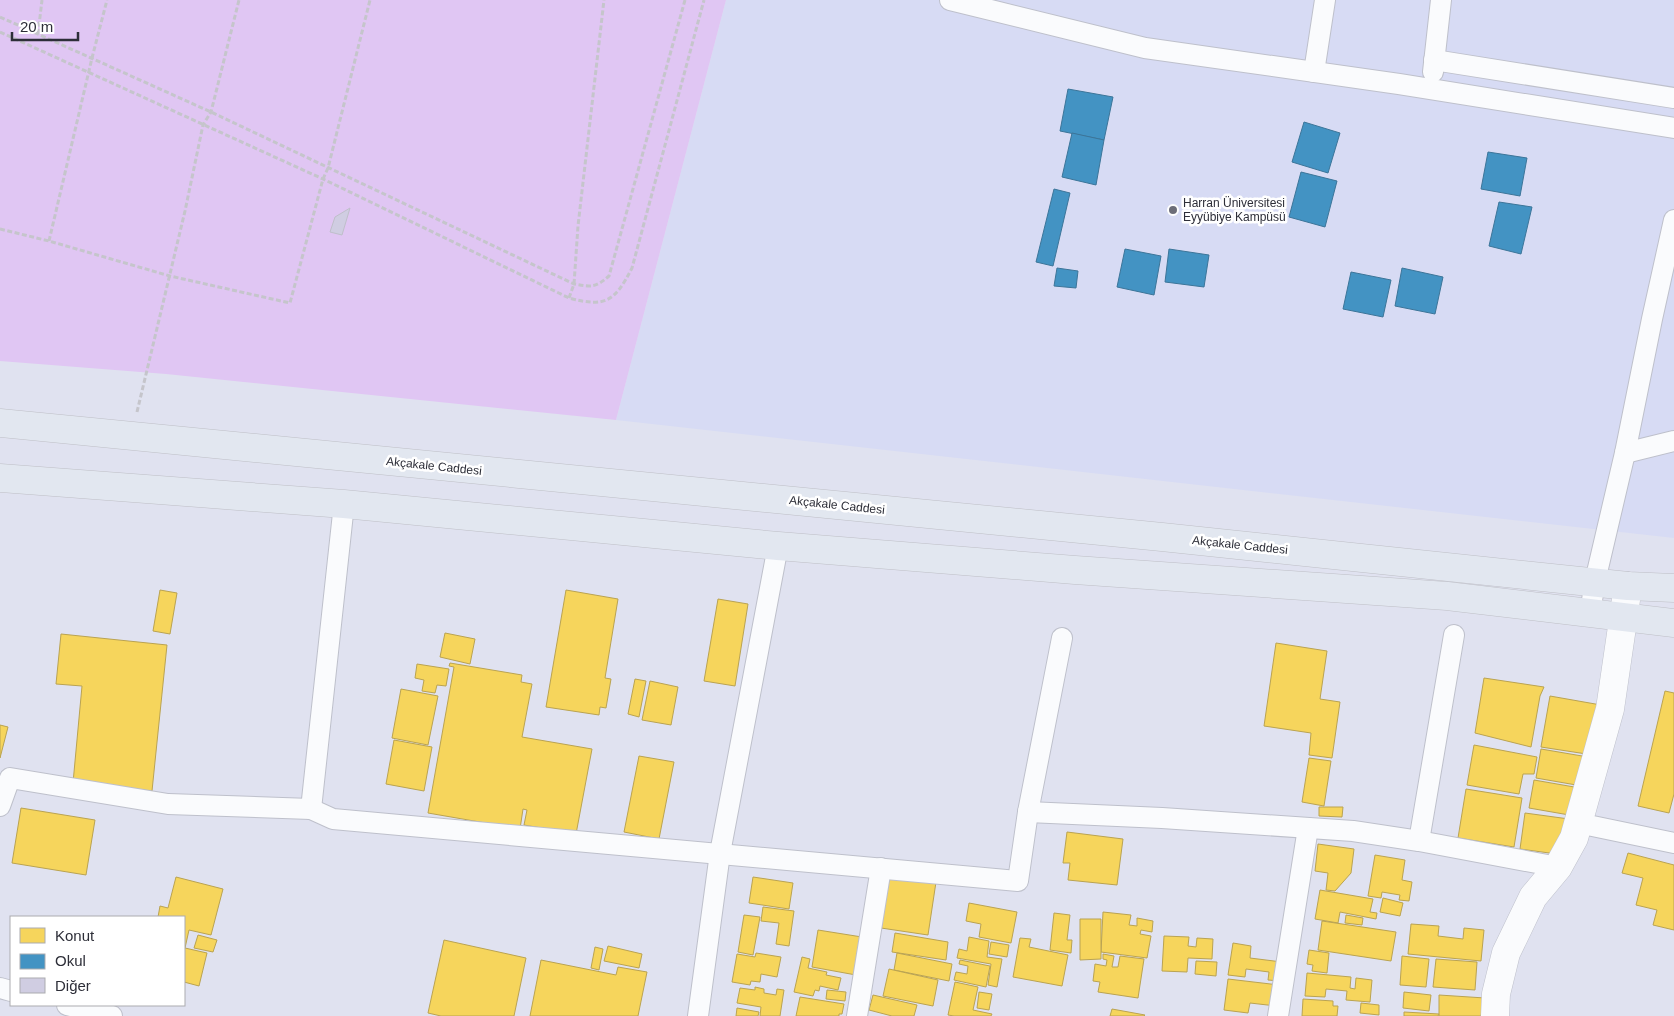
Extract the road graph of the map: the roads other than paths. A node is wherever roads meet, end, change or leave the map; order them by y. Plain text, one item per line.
1 (950, 0) edge
2 (1325, 0) edge
3 (1441, 0) edge
4 (1434, 60) junction
5 (1314, 72) junction
6 (1431, 89) junction
7 (1674, 98) edge
8 (1674, 128) edge
9 (1674, 220) edge
10 (0, 423) edge
11 (1674, 441) edge
12 (1625, 453) junction
13 (0, 478) edge
14 (344, 504) junction
15 (778, 546) junction
16 (1595, 581) junction
17 (1628, 586) junction
18 (1674, 588) edge
19 (1590, 614) junction
20 (1624, 618) junction
21 (1674, 623) edge
22 (1454, 635) dead end
23 (1062, 638) dead end
24 (5, 774) edge
25 (0, 806) edge
26 (310, 810) junction
27 (1028, 812) junction
28 (1578, 823) junction
29 (1308, 828) junction
30 (1419, 841) junction
31 (1674, 843) edge
32 (720, 853) junction
33 (1558, 866) junction
34 (881, 868) junction
35 (71, 1006) edge
36 (112, 1016) edge
37 (698, 1016) edge
38 (857, 1016) edge
39 (1278, 1016) edge
40 (1495, 1016) edge

1 - 5 street
2 - 5 street
3 - 4 street
4 - 6 street
4 - 7 street
5 - 6 street
6 - 8 street
9 - 12 street
10 - 16 main road, Akçakale Caddesi
11 - 12 street
12 - 16 street
13 - 14 main road
14 - 15 main road
14 - 26 street
15 - 19 main road
15 - 32 street
16 - 17 main road, Akçakale Caddesi
16 - 19 street
17 - 18 main road, Akçakale Caddesi
17 - 20 street
19 - 20 main road
20 - 21 main road
20 - 28 street
22 - 30 street
23 - 27 street
24 - 25 street
24 - 26 street
26 - 32 street
27 - 29 street
27 - 34 street
28 - 31 street
28 - 33 street
29 - 30 street
29 - 39 street
30 - 33 street
32 - 34 street
32 - 37 street
33 - 40 street
34 - 38 street
35 - 36 street

